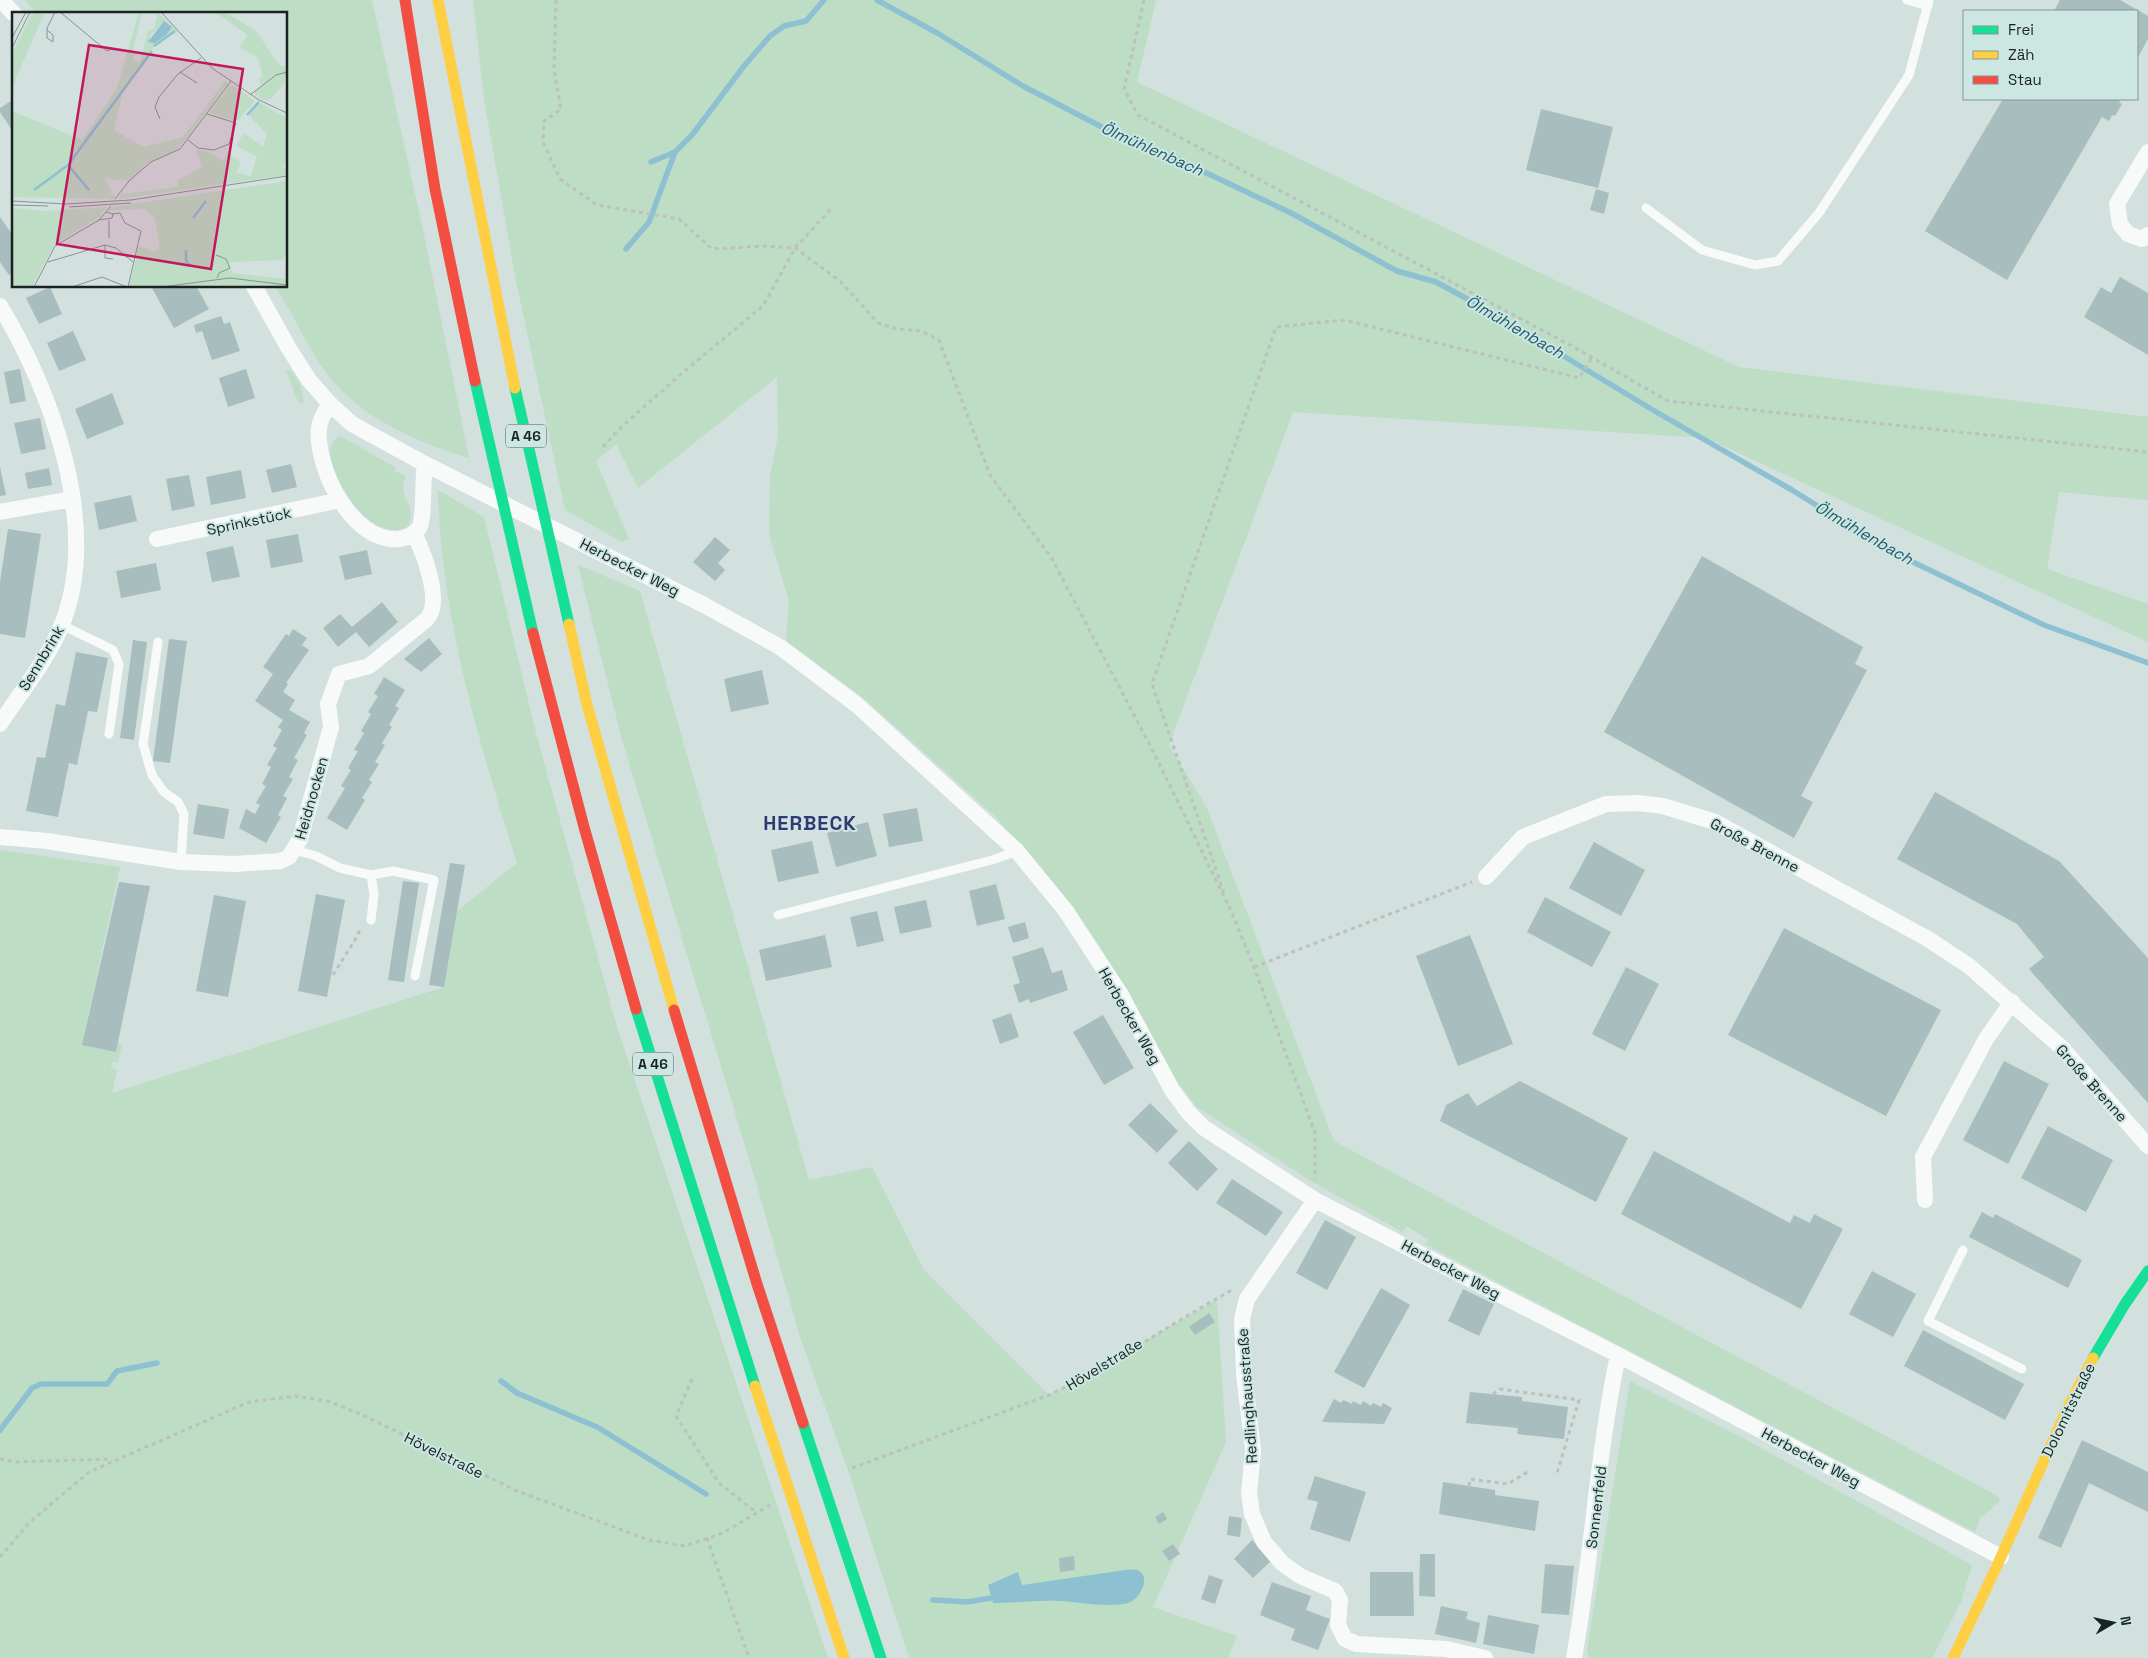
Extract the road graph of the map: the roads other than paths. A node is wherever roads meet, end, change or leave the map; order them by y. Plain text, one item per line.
1 (1, 0) edge
2 (405, 0) edge
3 (438, 0) edge
4 (1907, 0) edge
5 (1929, 3) edge
6 (12, 12) edge
7 (458, 39) dead end
8 (2147, 157) edge
9 (471, 165) junction
10 (1646, 208) dead end
11 (2148, 235) edge
12 (255, 288) edge
13 (0, 306) edge
14 (330, 404) junction
15 (428, 465) junction
16 (72, 499) junction
17 (340, 500) junction
18 (0, 512) edge
19 (414, 533) junction
20 (157, 539) dead end
21 (62, 624) junction
22 (158, 642) dead end
23 (0, 724) edge
24 (109, 734) dead end
25 (0, 837) edge
26 (295, 850) junction
27 (1017, 852) junction
28 (181, 862) junction
29 (371, 875) junction
30 (1486, 877) road end
31 (778, 915) dead end
32 (371, 920) road end
33 (415, 976) dead end
34 (2012, 1002) junction
35 (2148, 1146) edge
36 (1315, 1200) junction
37 (1925, 1200) dead end
38 (1963, 1250) dead end
39 (2148, 1271) edge
40 (1618, 1355) junction
41 (2022, 1370) dead end
42 (2001, 1557) junction
43 (844, 1658) edge
44 (882, 1658) edge
45 (1485, 1658) edge
46 (1574, 1658) edge
47 (1953, 1658) edge

1 - 6 street
2 - 43 main road, A 46
3 - 9 main road, A 46
4 - 5 lane
5 - 10 lane
7 - 9 main road
8 - 11 street
9 - 44 main road, A 46
12 - 14 street, Herbecker Weg
13 - 16 street, Sennbrink
14 - 15 street, Herbecker Weg
14 - 17 street
15 - 19 street
15 - 27 street, Herbecker Weg
16 - 18 street
16 - 21 street, Sennbrink
17 - 19 street
17 - 20 street, Sprinkstück
19 - 26 street, Heidnocken
21 - 23 street, Sennbrink
21 - 24 lane
22 - 28 lane
25 - 28 street, Heidnocken
26 - 28 street, Heidnocken
26 - 29 lane
27 - 31 lane
27 - 36 street, Herbecker Weg
29 - 32 lane
29 - 33 lane
30 - 34 street, Große Brenne
34 - 35 street, Große Brenne
34 - 37 street
36 - 40 street, Herbecker Weg
36 - 45 street, Redlinghausstraße
38 - 41 lane
39 - 42 main road, Dolomitstraße
40 - 42 street, Herbecker Weg
40 - 46 street, Sonnenfeld
42 - 47 main road, Dolomitstraße

